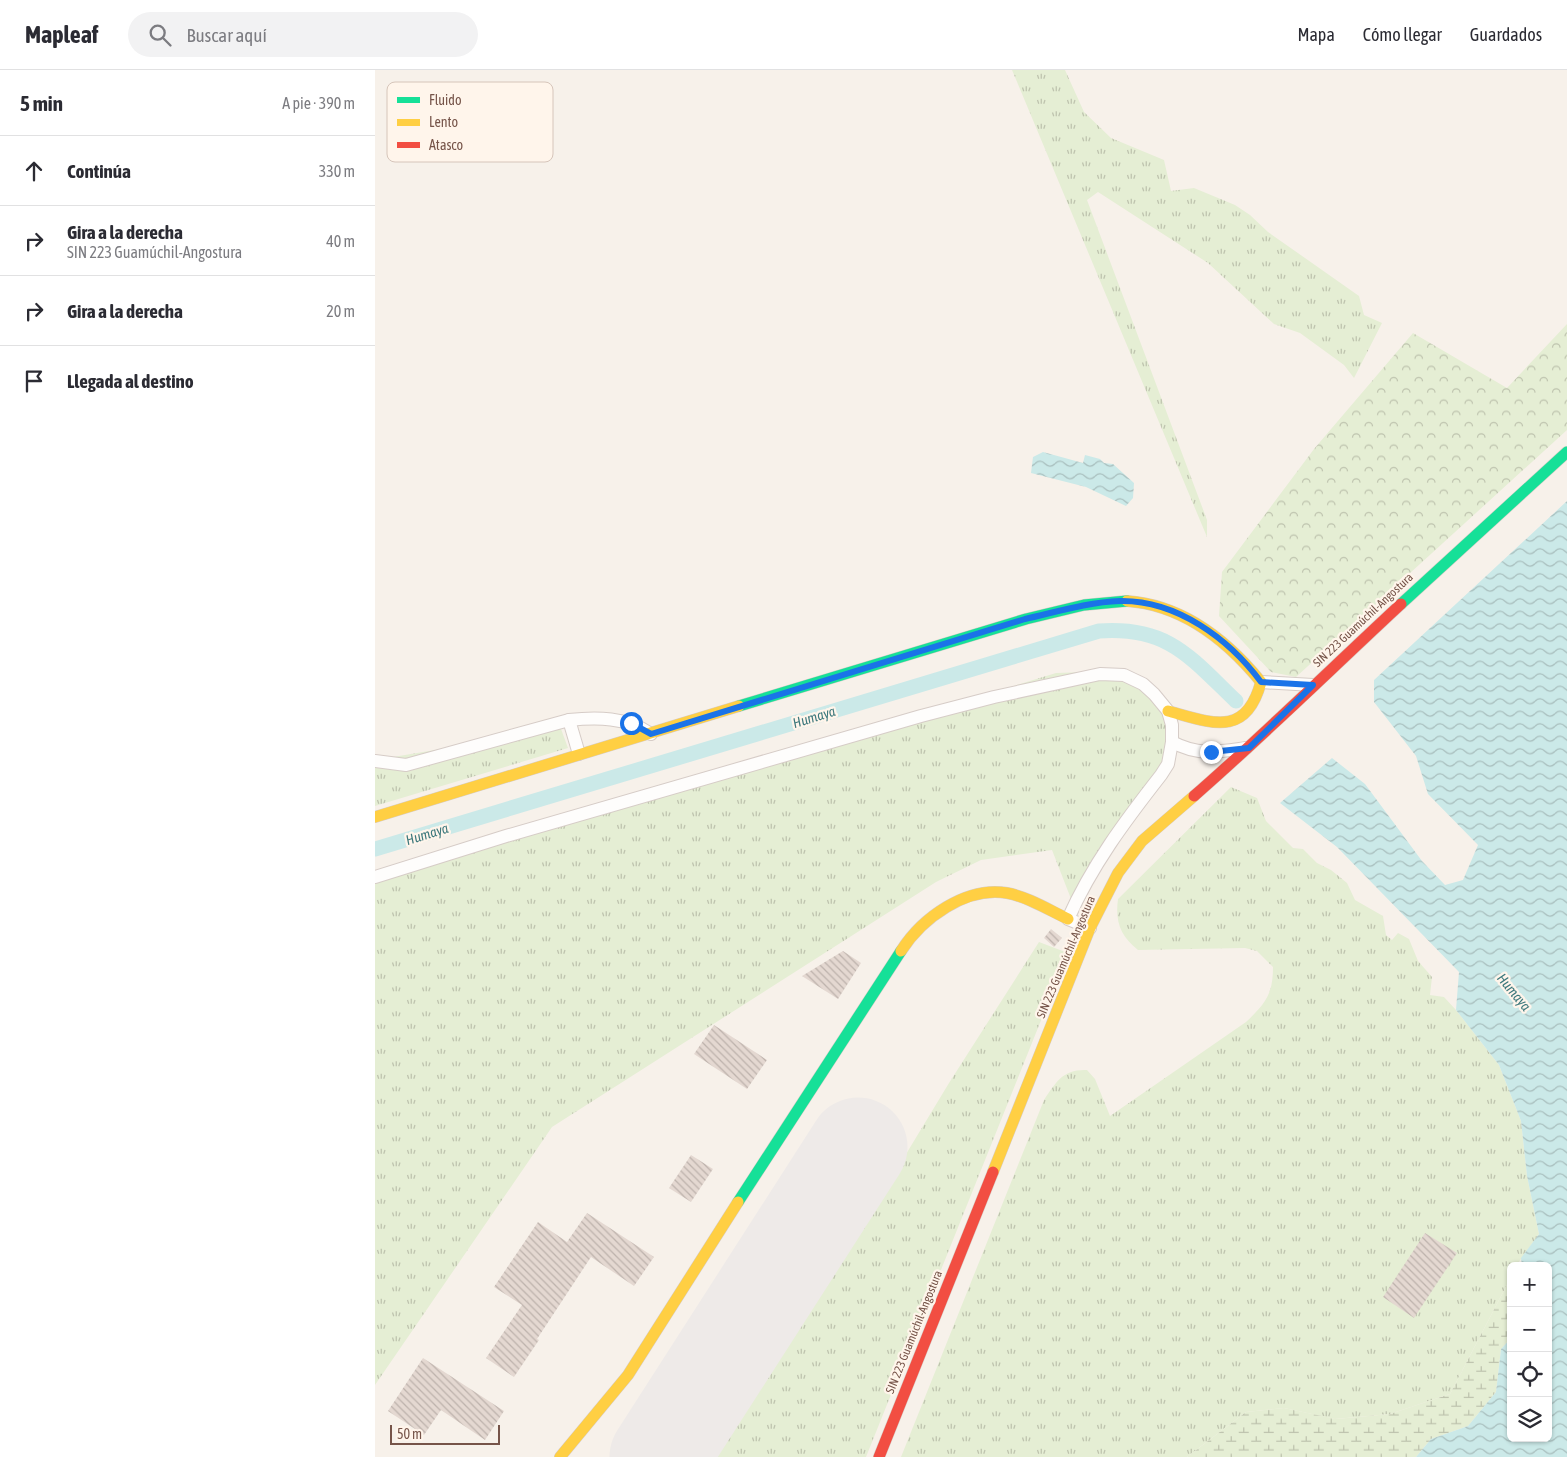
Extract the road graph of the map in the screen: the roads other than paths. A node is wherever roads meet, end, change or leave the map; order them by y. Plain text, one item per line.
1 (1567, 452) edge
2 (1261, 682) junction
3 (1313, 685) junction
4 (1167, 711) junction
5 (569, 720) junction
6 (651, 734) junction
7 (1172, 742) junction
8 (1249, 748) junction
9 (579, 754) junction
10 (375, 761) edge
11 (375, 817) edge
12 (375, 877) edge
13 (1068, 918) junction
14 (1090, 928) junction
15 (560, 1457) edge
16 (879, 1457) edge

1 - 3 street, SIN 223 Guamúchil-Angostura
2 - 3 street
2 - 4 street
2 - 6 street
3 - 8 street, SIN 223 Guamúchil-Angostura
4 - 7 street
4 - 12 street
5 - 6 street
5 - 9 street
5 - 10 street
6 - 9 street
7 - 8 street
7 - 13 street
8 - 14 street, SIN 223 Guamúchil-Angostura
9 - 11 street
13 - 14 street
13 - 15 street
14 - 16 street, SIN 223 Guamúchil-Angostura

